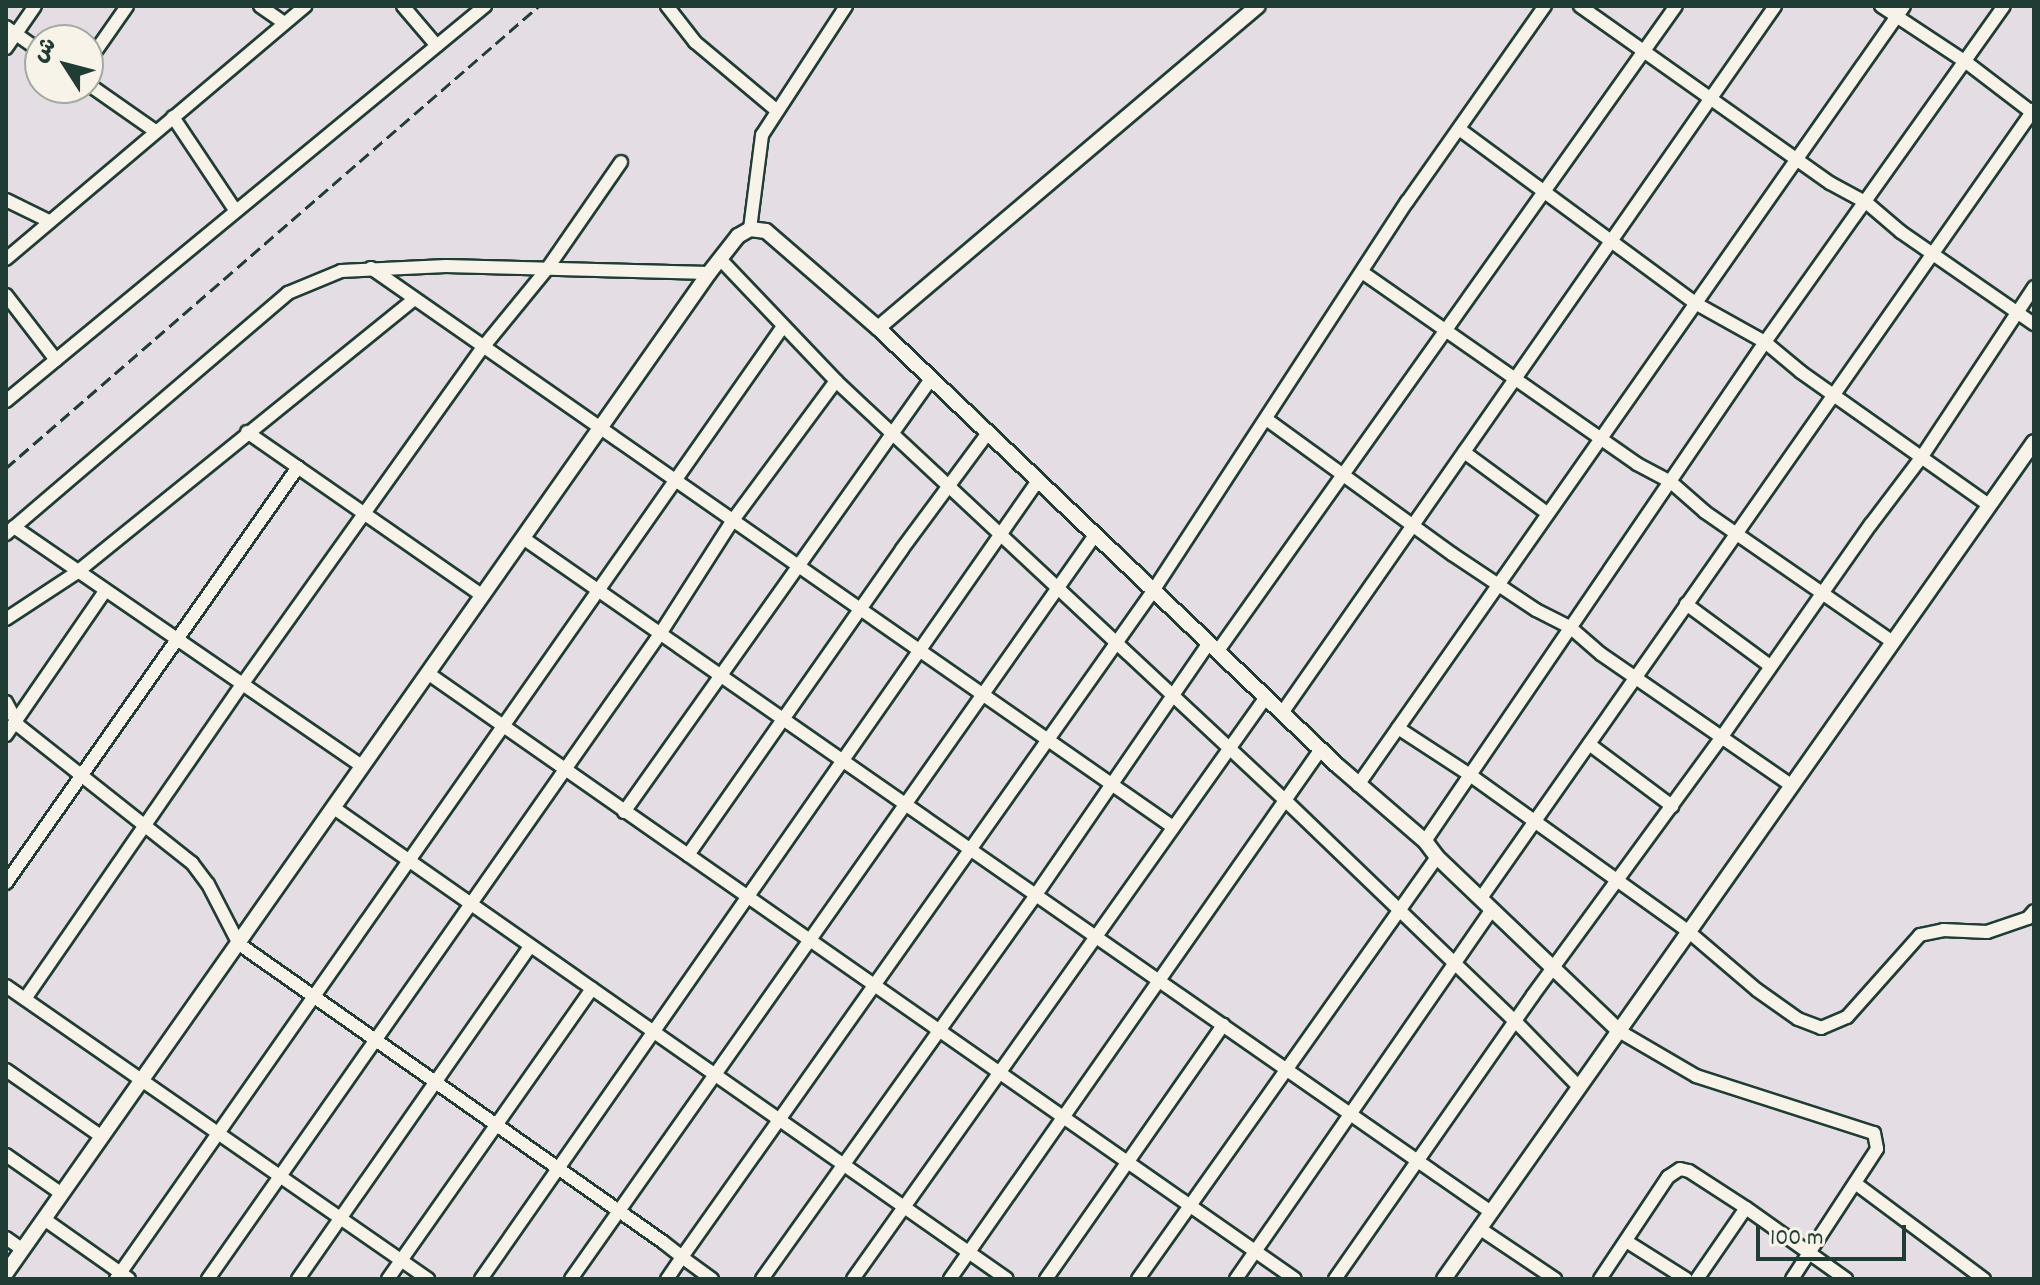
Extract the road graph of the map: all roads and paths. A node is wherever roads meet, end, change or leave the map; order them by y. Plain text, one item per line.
1 (35, 6) edge
2 (127, 6) edge
3 (260, 6) edge
4 (305, 6) edge
5 (403, 6) edge
6 (485, 6) edge
7 (667, 6) edge
8 (846, 6) edge
9 (1258, 6) edge
10 (1545, 6) edge
11 (1580, 6) edge
12 (1676, 6) edge
13 (1775, 6) edge
14 (1881, 6) edge
15 (2004, 6) edge
16 (1900, 11) edge
17 (284, 23) junction
18 (11, 30) edge
19 (104, 39) edge
20 (437, 46) junction
21 (6, 48) edge
22 (1645, 51) junction
23 (1966, 62) junction
24 (104, 95) edge
25 (1712, 97) junction
26 (776, 110) junction
27 (2033, 112) edge
28 (173, 117) junction
29 (1459, 129) junction
30 (155, 131) junction
31 (1796, 158) junction
32 (621, 162) dead end
33 (1544, 191) junction
34 (6, 200) edge
35 (1867, 203) junction
36 (235, 210) junction
37 (49, 221) junction
38 (750, 229) junction
39 (1612, 239) junction
40 (1934, 254) junction
41 (6, 259) edge
42 (720, 259) junction
43 (371, 268) junction
44 (547, 269) junction
45 (1362, 272) junction
46 (709, 273) junction
47 (2034, 287) edge
48 (6, 295) edge
49 (413, 300) junction
50 (1695, 303) junction
51 (2017, 312) junction
52 (2034, 324) edge
53 (782, 328) junction
54 (878, 328) junction
55 (1444, 328) junction
56 (1765, 342) junction
57 (484, 346) junction
58 (56, 360) junction
59 (1515, 378) junction
60 (931, 379) junction
61 (836, 381) junction
62 (1833, 395) junction
63 (6, 401) edge
64 (1266, 419) junction
65 (599, 430) junction
66 (891, 431) junction
67 (247, 432) junction
68 (987, 434) junction
69 (1600, 437) junction
70 (2034, 442) edge
71 (1464, 452) junction
72 (1921, 458) junction
73 (298, 467) junction
74 (1342, 474) junction
75 (673, 480) junction
76 (1037, 482) junction
77 (949, 483) junction
78 (1672, 483) junction
79 (1989, 505) junction
80 (364, 513) junction
81 (1547, 513) junction
82 (733, 520) junction
83 (1413, 525) junction
84 (10, 530) edge
85 (1736, 533) junction
86 (1001, 534) junction
87 (1095, 535) junction
88 (523, 538) junction
89 (798, 564) junction
90 (76, 573) junction
91 (1497, 584) junction
92 (1058, 585) junction
93 (105, 591) junction
94 (597, 591) junction
95 (1153, 591) junction
96 (1822, 592) junction
97 (483, 596) junction
98 (1686, 604) junction
99 (859, 609) junction
100 (6, 619) edge
101 (1571, 628) junction
102 (660, 634) junction
103 (179, 637) junction
104 (1116, 641) junction
105 (1893, 642) junction
106 (1212, 648) junction
107 (920, 650) junction
108 (1770, 666) junction
109 (429, 674) junction
110 (720, 676) junction
111 (1636, 677) junction
112 (244, 682) junction
113 (982, 693) junction
114 (1172, 695) junction
115 (1266, 697) junction
116 (6, 702) edge
117 (1282, 713) junction
118 (782, 718) junction
119 (15, 723) junction
120 (504, 725) junction
121 (1398, 728) junction
122 (6, 735) edge
123 (1721, 738) junction
124 (1047, 739) junction
125 (1589, 744) junction
126 (1228, 749) junction
127 (1321, 749) junction
128 (843, 760) junction
129 (362, 766) junction
130 (563, 768) junction
131 (84, 775) junction
132 (1470, 775) junction
133 (1110, 785) junction
134 (1358, 785) junction
135 (1792, 786) junction
136 (1286, 801) junction
137 (905, 804) junction
138 (1672, 806) junction
139 (334, 808) junction
140 (624, 812) junction
141 (1533, 822) junction
142 (148, 825) junction
143 (1173, 827) junction
144 (1425, 841) junction
145 (970, 849) junction
146 (688, 855) junction
147 (1437, 857) junction
148 (406, 860) junction
149 (1617, 881) junction
150 (6, 883) edge
151 (748, 895) junction
152 (1035, 896) junction
153 (1481, 898) junction
154 (469, 905) junction
155 (1399, 909) junction
156 (1492, 909) junction
157 (2034, 911) edge
158 (1689, 932) junction
159 (1095, 937) junction
160 (809, 938) junction
161 (239, 944) junction
162 (530, 947) junction
163 (1456, 963) junction
164 (1553, 968) junction
165 (1162, 981) junction
166 (874, 984) junction
167 (6, 986) edge
168 (592, 989) junction
169 (313, 996) junction
170 (25, 999) junction
171 (1515, 1021) junction
172 (1223, 1025) junction
173 (938, 1030) junction
174 (654, 1031) junction
175 (1619, 1031) junction
176 (374, 1038) junction
177 (6, 1070) edge
178 (1286, 1070) junction
179 (999, 1071) junction
180 (714, 1073) junction
181 (142, 1080) junction
182 (436, 1082) junction
183 (1578, 1086) junction
184 (1350, 1115) junction
185 (1065, 1117) junction
186 (780, 1120) junction
187 (497, 1126) junction
188 (217, 1132) junction
189 (102, 1137) junction
190 (6, 1155) edge
191 (1128, 1160) junction
192 (1418, 1160) junction
193 (845, 1165) junction
194 (557, 1167) junction
195 (280, 1175) junction
196 (1855, 1183) junction
197 (62, 1194) junction
198 (1192, 1204) junction
199 (904, 1206) junction
200 (1746, 1208) junction
201 (619, 1210) junction
202 (1491, 1212) junction
203 (341, 1218) junction
204 (44, 1219) junction
205 (1479, 1228) junction
206 (6, 1238) edge
207 (1626, 1241) junction
208 (22, 1249) junction
209 (1256, 1250) junction
210 (969, 1252) junction
211 (1810, 1253) junction
212 (682, 1257) junction
213 (401, 1260) junction
214 (6, 1273) edge
215 (121, 1277) edge
216 (208, 1279) edge
217 (298, 1279) edge
218 (388, 1279) edge
219 (428, 1279) edge
220 (481, 1279) edge
221 (571, 1279) edge
222 (667, 1279) edge
223 (712, 1279) edge
224 (762, 1279) edge
225 (853, 1279) edge
226 (950, 1279) edge
227 (1007, 1279) edge
228 (1046, 1279) edge
229 (1138, 1279) edge
230 (1236, 1279) edge
231 (1295, 1279) edge
232 (1335, 1279) edge
233 (1444, 1279) edge
234 (1555, 1279) edge
235 (1600, 1279) edge
236 (1686, 1279) edge
237 (1697, 1279) edge
238 (1792, 1279) edge
239 (1846, 1279) edge
240 (1984, 1279) edge

1 - 18 street
2 - 19 street
3 - 17 street
4 - 17 street
5 - 20 street
6 - 20 street
7 - 26 street
8 - 26 street
9 - 54 street
10 - 29 street
11 - 22 street
12 - 22 street
13 - 25 street
14 - 16 street
15 - 23 street
16 - 23 street
16 - 31 street
17 - 28 street
18 - 21 street
20 - 36 street
22 - 25 street
22 - 33 street
23 - 27 street
23 - 35 street
24 - 30 street
25 - 31 street
25 - 39 street
26 - 38 street
27 - 40 street
28 - 30 street
28 - 36 street
29 - 33 street
29 - 45 street
30 - 37 street
31 - 35 street
31 - 50 street
32 - 44 street
33 - 39 street
33 - 55 street
34 - 37 street
35 - 40 street
35 - 56 street
36 - 58 street
37 - 41 street
38 - 42 street
38 - 54 street
39 - 50 street
39 - 59 street
40 - 51 street
40 - 62 street
42 - 46 street
42 - 53 street
43 - 44 street
43 - 49 street
43 - 84 street
44 - 46 street
44 - 57 street
45 - 55 street
45 - 64 street
46 - 65 street
47 - 51 street
48 - 58 street
49 - 57 street
49 - 67 street
50 - 56 street
50 - 69 street
51 - 52 street
51 - 72 street
53 - 61 street
53 - 75 street
54 - 60 street
55 - 59 street
55 - 74 street
56 - 62 street
56 - 78 street
57 - 65 street
57 - 80 street
58 - 63 street
59 - 69 street
59 - 71 street
60 - 66 street
60 - 68 street
61 - 66 street
61 - 82 street
62 - 72 street
62 - 85 street
64 - 74 street
64 - 95 street
65 - 75 street
65 - 88 street
66 - 77 street
66 - 89 street
67 - 73 street
67 - 90 street
68 - 76 street
68 - 77 street
69 - 78 street
69 - 81 street
70 - 79 street
71 - 81 street
71 - 83 street
72 - 79 street
72 - 96 street
73 - 80 street
73 - 103 street
74 - 83 street
74 - 106 street
75 - 82 street
75 - 94 street
76 - 86 street
76 - 87 street
77 - 86 street
77 - 99 street
78 - 85 street
78 - 101 street
79 - 105 street
80 - 97 street
80 - 112 street
81 - 91 street
82 - 89 street
82 - 102 street
83 - 91 street
83 - 117 street
84 - 90 street
85 - 96 street
85 - 98 street
86 - 92 street
86 - 107 street
87 - 92 street
87 - 95 street
88 - 94 street
88 - 97 street
89 - 99 street
89 - 110 street
90 - 93 street
90 - 100 street
91 - 101 street
91 - 121 street
92 - 104 street
92 - 113 street
93 - 103 street
93 - 119 street
94 - 102 street
94 - 120 street
95 - 104 street
95 - 106 street
96 - 105 street
96 - 108 street
97 - 109 street
98 - 108 street
98 - 111 street
99 - 107 street
99 - 118 street
101 - 111 street
101 - 132 street
102 - 110 street
102 - 130 street
103 - 112 street
103 - 131 street
104 - 114 street
104 - 124 street
105 - 135 street
106 - 114 street
106 - 115 street
107 - 113 street
107 - 128 street
108 - 123 street
109 - 120 street
109 - 129 street
110 - 118 street
110 - 140 street
111 - 123 street
111 - 125 street
112 - 129 street
112 - 142 street
113 - 124 street
113 - 137 street
114 - 126 street
114 - 133 street
115 - 117 street
115 - 126 street
116 - 119 street
117 - 127 street
118 - 128 street
118 - 146 street
119 - 122 street
119 - 131 street
120 - 130 street
120 - 148 street
121 - 132 street
121 - 134 street
123 - 135 street
123 - 138 street
124 - 133 street
124 - 145 street
125 - 138 street
125 - 141 street
126 - 136 street
126 - 143 street
127 - 134 street
127 - 136 street
128 - 137 street
128 - 151 street
129 - 139 street
130 - 140 street
130 - 154 street
131 - 142 street
131 - 150 street
132 - 141 street
132 - 144 street
133 - 143 street
133 - 152 street
134 - 144 street
135 - 158 street
136 - 155 street
136 - 165 street
137 - 145 street
137 - 160 street
138 - 149 street
139 - 148 street
139 - 161 street
140 - 146 street
141 - 149 street
141 - 153 street
142 - 161 street
142 - 170 street
143 - 159 street
144 - 147 street
145 - 152 street
145 - 166 street
146 - 151 street
147 - 153 street
147 - 155 street
148 - 154 street
148 - 169 street
149 - 158 street
149 - 164 street
151 - 160 street
151 - 174 street
152 - 159 street
152 - 173 street
153 - 156 street
154 - 162 street
154 - 176 street
155 - 163 street
155 - 178 street
156 - 163 street
156 - 164 street
157 - 158 street
158 - 175 street
159 - 165 street
159 - 179 street
160 - 166 street
160 - 180 street
161 - 169 street
161 - 181 street
162 - 168 street
162 - 182 street
163 - 171 street
163 - 184 street
164 - 171 street
164 - 175 street
165 - 172 street
165 - 185 street
166 - 173 street
166 - 186 street
167 - 170 street
168 - 174 street
168 - 187 street
169 - 176 street
169 - 188 street
170 - 181 street
171 - 183 street
171 - 192 street
172 - 178 street
172 - 191 street
173 - 179 street
173 - 193 street
174 - 180 street
174 - 194 street
175 - 183 street
175 - 196 street
176 - 182 street
176 - 195 street
177 - 189 street
178 - 184 street
178 - 198 street
179 - 185 street
179 - 199 street
180 - 186 street
180 - 201 street
181 - 188 street
181 - 189 street
182 - 187 street
182 - 203 street
183 - 202 street
184 - 192 street
184 - 209 street
185 - 191 street
185 - 210 street
186 - 193 street
186 - 212 street
187 - 194 street
187 - 213 street
188 - 195 street
188 - 215 street
189 - 197 street
190 - 197 street
191 - 198 street
191 - 228 street
192 - 202 street
192 - 232 street
193 - 199 street
193 - 224 street
194 - 201 street
194 - 220 street
195 - 203 street
195 - 216 street
196 - 211 street
196 - 240 street
197 - 204 street
198 - 209 street
198 - 229 street
199 - 210 street
199 - 225 street
200 - 207 street
200 - 211 street
200 - 237 street
201 - 212 street
201 - 221 street
202 - 205 street
203 - 213 street
203 - 217 street
204 - 208 street
204 - 215 street
205 - 233 street
205 - 234 street
206 - 208 street
207 - 235 street
207 - 236 street
208 - 214 street
209 - 230 street
209 - 231 street
210 - 226 street
210 - 227 street
211 - 238 street
211 - 239 street
212 - 222 street
212 - 223 street
213 - 218 street
213 - 219 street

